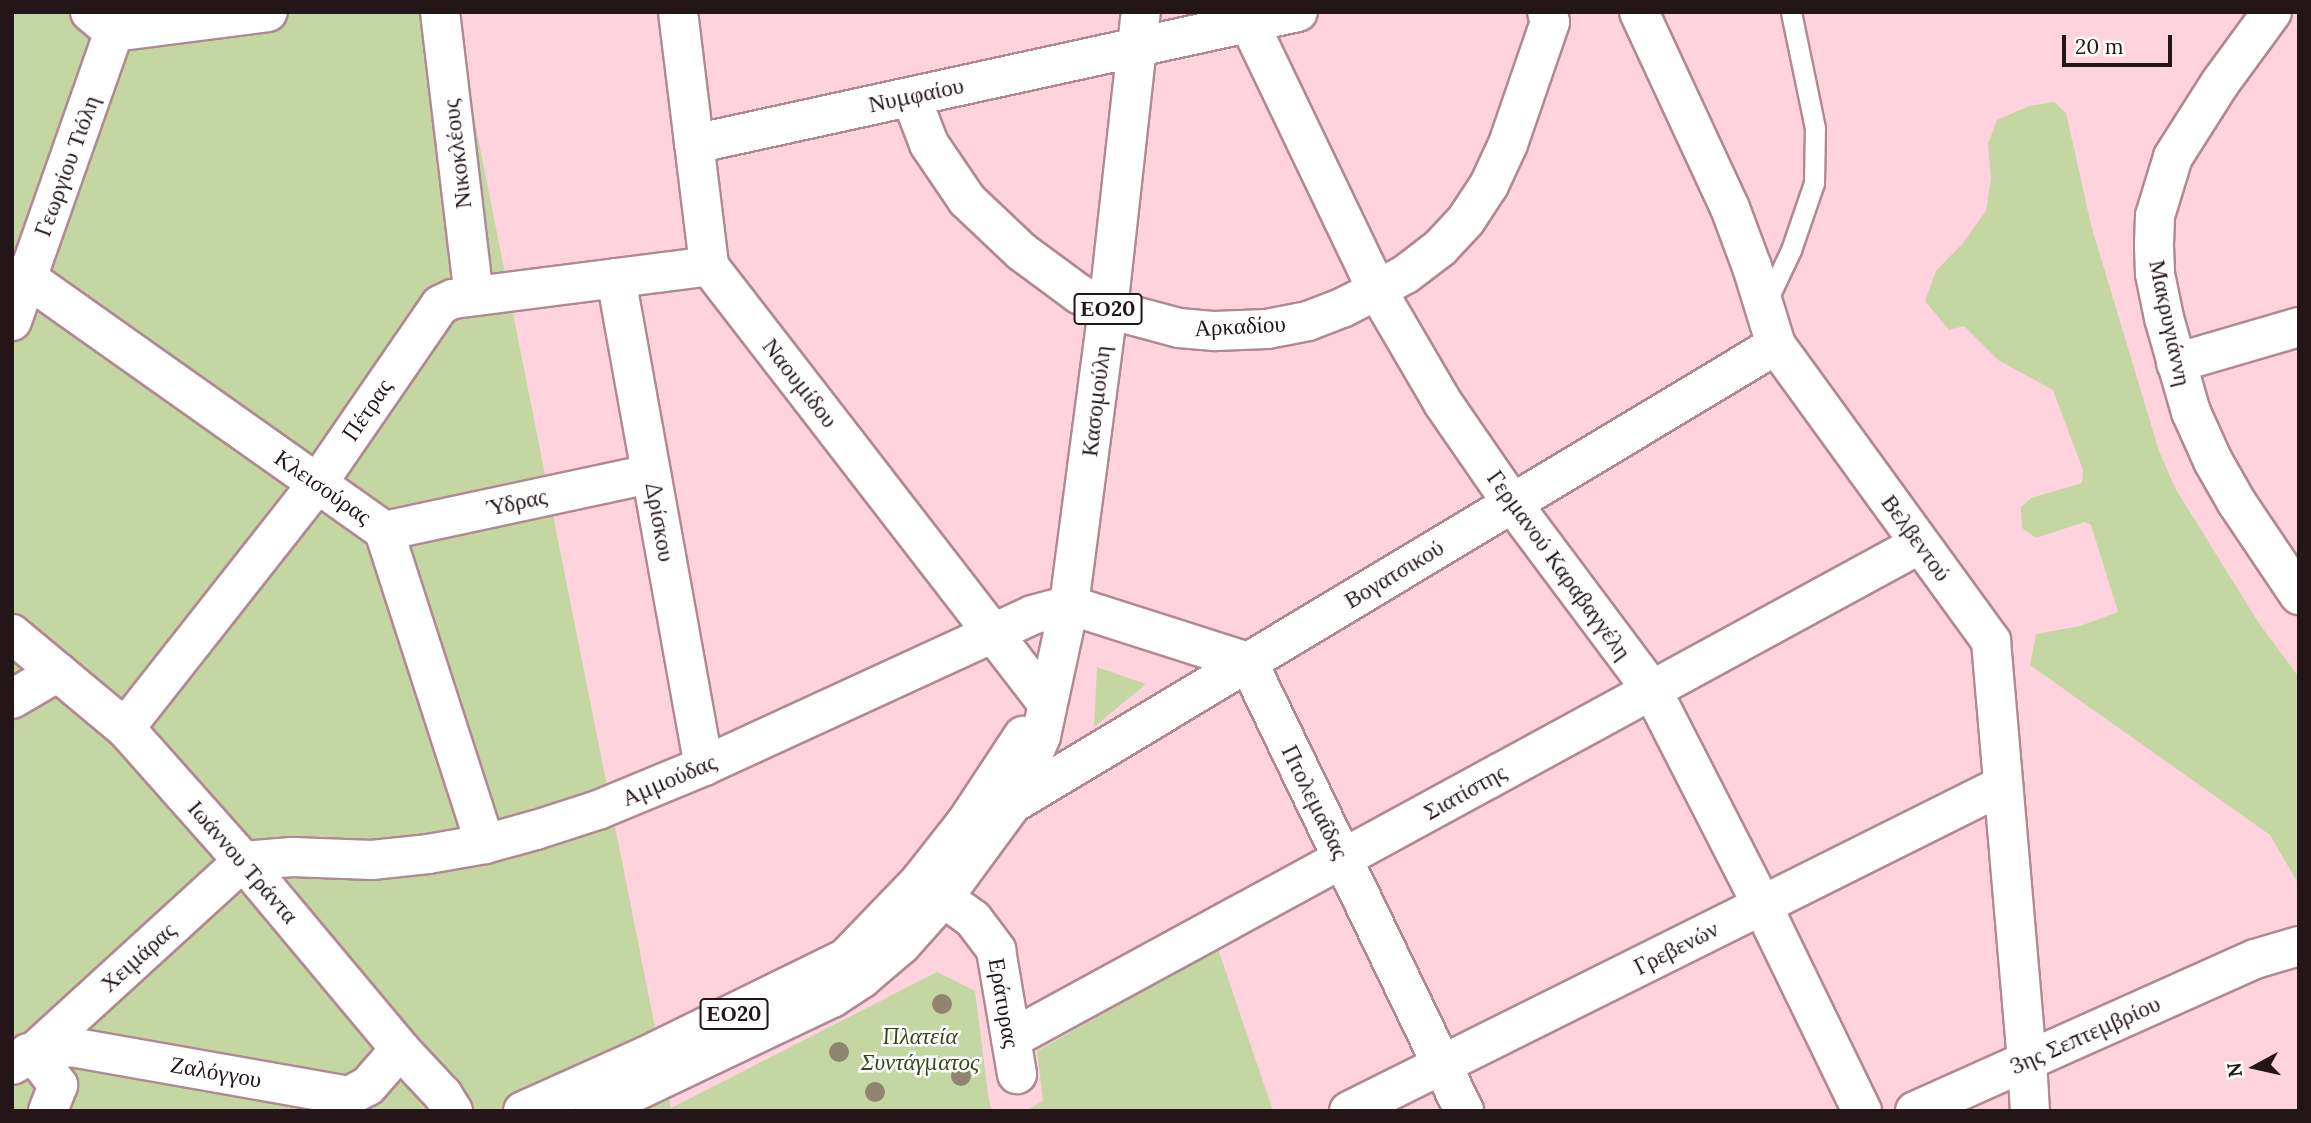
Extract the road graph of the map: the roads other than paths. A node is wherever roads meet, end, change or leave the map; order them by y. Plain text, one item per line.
1 (268, 12) edge
2 (440, 12) edge
3 (678, 12) edge
4 (1298, 12) edge
5 (1639, 12) edge
6 (1791, 12) edge
7 (2272, 12) edge
8 (1549, 17) edge
9 (109, 19) edge
10 (1249, 23) junction
11 (1140, 30) edge
12 (911, 97) junction
13 (694, 144) junction
14 (709, 265) junction
15 (20, 276) edge
16 (616, 278) junction
17 (1377, 290) junction
18 (474, 296) junction
19 (1765, 306) junction
20 (1108, 309) junction
21 (12, 321) edge
22 (2299, 327) edge
23 (1776, 345) junction
24 (2176, 363) junction
25 (651, 474) junction
26 (317, 484) junction
27 (1511, 503) junction
28 (384, 531) junction
29 (1920, 544) junction
30 (2299, 595) edge
31 (1069, 605) junction
32 (12, 634) edge
33 (993, 634) junction
34 (1248, 662) junction
35 (58, 672) junction
36 (1652, 690) junction
37 (12, 699) edge
38 (1047, 704) junction
39 (125, 729) junction
40 (704, 766) junction
41 (2003, 785) junction
42 (1012, 804) junction
43 (485, 844) junction
44 (1342, 858) junction
45 (243, 860) junction
46 (932, 889) junction
47 (1762, 905) junction
48 (2299, 928) edge
49 (2299, 946) edge
50 (2255, 959) junction
51 (400, 1049) junction
52 (1014, 1056) joint
53 (19, 1058) edge
54 (2027, 1061) junction
55 (1442, 1064) junction
56 (48, 1111) edge
57 (453, 1111) edge
58 (523, 1111) edge
59 (594, 1111) edge
60 (1349, 1111) edge
61 (1464, 1111) edge
62 (1862, 1111) edge
63 (1915, 1111) edge
64 (2031, 1111) edge

1 - 9 street
2 - 18 street, Νικοκλέους
3 - 13 street
4 - 10 street, Νυμφαίου
5 - 19 street, Βελβεντού
6 - 19 lane
7 - 24 street, Μακρυγιάννη
8 - 17 street, Αρκαδίου
9 - 15 street, Γεωργίου Τιόλη
10 - 11 street, Νυμφαίου
10 - 17 street, Γερμανού Καραβαγγέλη
11 - 12 street, Νυμφαίου
11 - 20 street, Κασομούλη / ΕΟ20
12 - 13 street, Νυμφαίου
12 - 20 street, Αρκαδίου
13 - 14 street
14 - 16 street, Πέτρας
14 - 33 street, Ναουμίδου
15 - 21 street, Γεωργίου Τιόλη
15 - 26 street, Κλεισούρας
16 - 18 street, Πέτρας
16 - 25 street, Δρίσκου
17 - 20 street, Αρκαδίου
17 - 27 street, Γερμανού Καραβαγγέλη
18 - 26 street, Πέτρας
19 - 23 street, Βελβεντού
20 - 31 street, Κασομούλη / ΕΟ20
22 - 24 street
23 - 27 street, Βογατσικού
23 - 29 street, Βελβεντού
24 - 30 street, Μακρυγιάννη
25 - 28 street, Ύδρας
25 - 40 street, Δρίσκου
26 - 28 street, Κλεισούρας
26 - 39 street, Πέτρας
27 - 34 street, Βογατσικού
27 - 36 street, Γερμανού Καραβαγγέλη
28 - 43 street, Κλεισούρας
29 - 36 street, Σιατίστης
29 - 41 street, Βελβεντού
31 - 33 street, Αμμούδας
31 - 34 street
31 - 38 street, Κασομούλη / ΕΟ20
32 - 35 street, Ιωάννου Τράντα
33 - 38 street, Ναουμίδου
33 - 40 street, Αμμούδας
34 - 42 street, Βογατσικού
34 - 44 street, Πτολεμαΐδας
35 - 37 street
35 - 39 street, Ιωάννου Τράντα
36 - 44 street, Σιατίστης
36 - 47 street, Γερμανού Καραβαγγέλη
38 - 42 street, Κασομούλη / ΕΟ20
38 - 46 street, Κασομούλη / ΕΟ20
39 - 45 street, Ιωάννου Τράντα
40 - 43 street, Αμμούδας
41 - 47 street, Γρεβενών
41 - 54 street, Βελβεντού
42 - 46 street, Κασομούλη / ΕΟ20
43 - 45 street, Αμμούδας
44 - 52 street, Σιατίστης
44 - 55 street, Πτολεμαΐδας
45 - 51 street, Ιωάννου Τράντα
45 - 53 street, Χειμάρας
46 - 52 street, Εράτυρας
46 - 58 street, Κασομούλη / ΕΟ20
46 - 59 street, Κασομούλη / ΕΟ20
47 - 55 street, Γρεβενών
47 - 62 street, Γερμανού Καραβαγγέλη
48 - 50 street, 3ης Σεπτεμβρίου
49 - 50 street, 3ης Σεπτεμβρίου
50 - 54 street, 3ης Σεπτεμβρίου
51 - 53 street, Ζαλόγγου
51 - 57 street, Ιωάννου Τράντα
53 - 56 street
54 - 63 street, 3ης Σεπτεμβρίου
54 - 64 street, Βελβεντού
55 - 60 street, Γρεβενών
55 - 61 street, Πτολεμαΐδας

